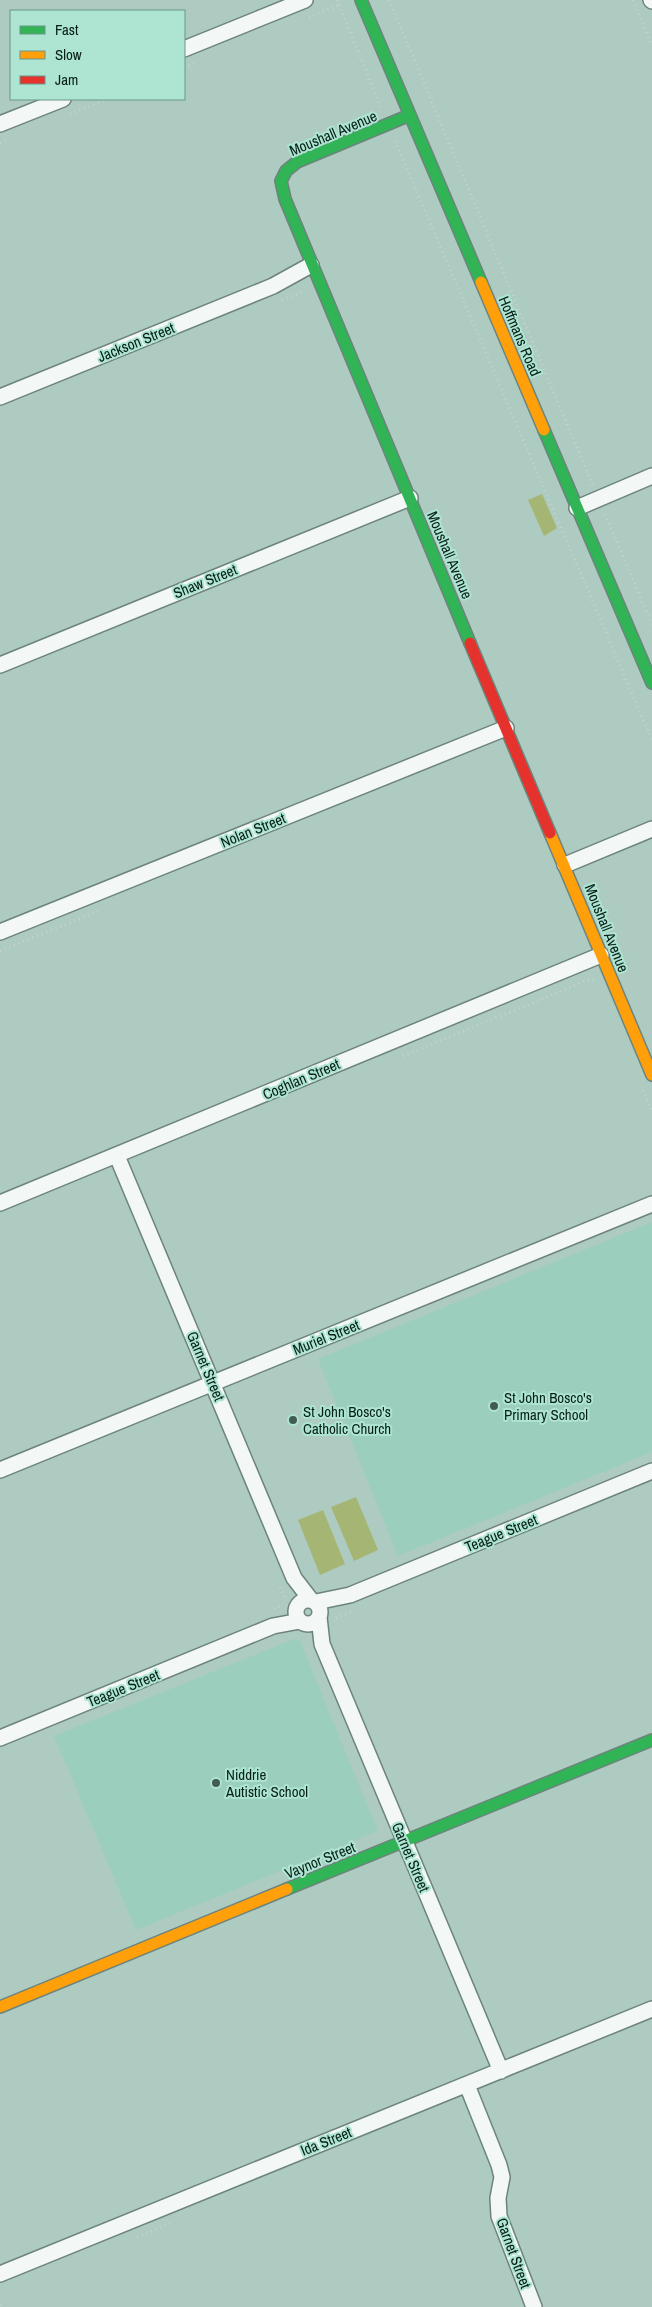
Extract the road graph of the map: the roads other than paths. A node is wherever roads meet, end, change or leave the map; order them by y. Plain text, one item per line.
1 (305, 0) edge
2 (361, 0) edge
3 (185, 50) edge
4 (60, 100) edge
5 (410, 115) junction
6 (0, 124) edge
7 (313, 270) junction
8 (0, 397) edge
9 (652, 476) edge
10 (410, 498) junction
11 (577, 508) junction
12 (0, 665) edge
13 (652, 683) edge
14 (506, 728) junction
15 (652, 829) edge
16 (565, 865) junction
17 (0, 932) edge
18 (601, 955) junction
19 (652, 1075) edge
20 (117, 1156) junction
21 (0, 1203) edge
22 (652, 1204) edge
23 (213, 1383) junction
24 (0, 1470) edge
25 (652, 1472) edge
26 (310, 1611) junction
27 (0, 1738) edge
28 (652, 1740) edge
29 (405, 1842) junction
30 (0, 2006) edge
31 (652, 2009) edge
32 (501, 2071) junction
33 (467, 2085) junction
34 (0, 2274) edge
35 (534, 2307) edge

1 - 3 street
2 - 5 street, Hoffmans Road
4 - 6 street
5 - 7 street, Moushall Avenue
5 - 11 street, Hoffmans Road
7 - 8 street, Jackson Street
7 - 10 street, Moushall Avenue
9 - 11 street
10 - 12 street, Shaw Street
10 - 14 street, Moushall Avenue
11 - 13 street, Hoffmans Road
14 - 16 street, Moushall Avenue
14 - 17 street, Nolan Street
15 - 16 street
16 - 18 street, Moushall Avenue
18 - 19 street, Moushall Avenue
18 - 20 street, Coghlan Street
20 - 21 street, Coghlan Street
20 - 23 street, Garnet Street
22 - 23 street, Muriel Street
23 - 24 street, Muriel Street
23 - 26 street, Garnet Street
25 - 26 street, Teague Street
26 - 27 street, Teague Street
26 - 29 street, Garnet Street
28 - 29 street, Vaynor Street
29 - 30 street, Vaynor Street
29 - 32 street, Garnet Street
31 - 32 street, Ida Street
32 - 33 street, Ida Street
33 - 34 street, Ida Street
33 - 35 street, Garnet Street

